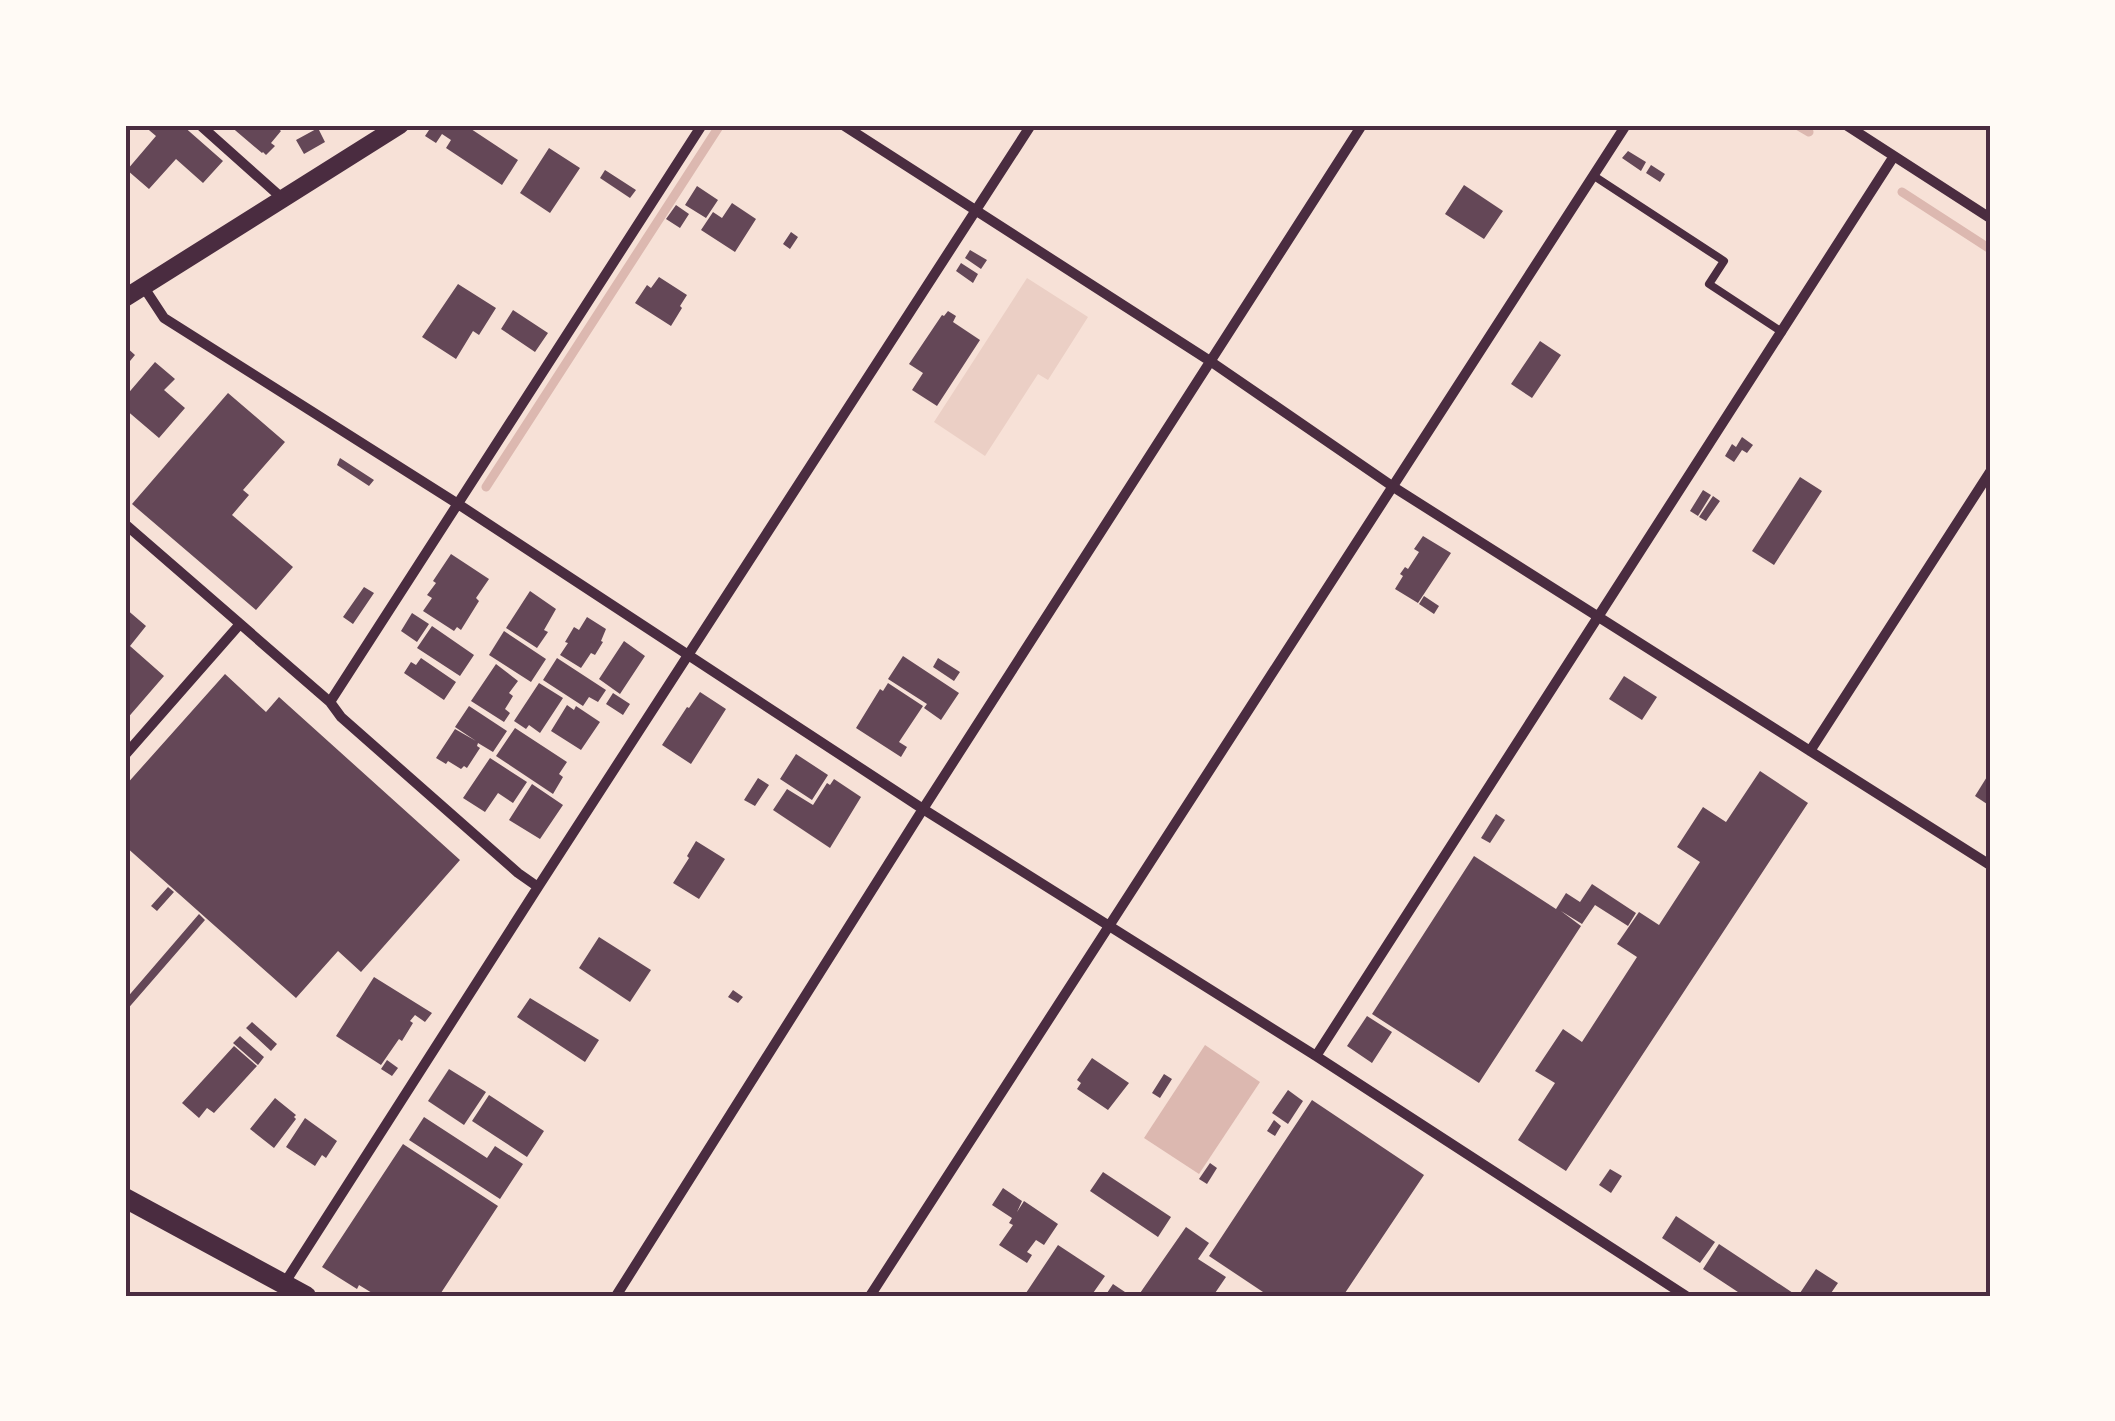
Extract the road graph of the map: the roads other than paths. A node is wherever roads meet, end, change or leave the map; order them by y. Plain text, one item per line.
1 (200, 125) edge
2 (400, 125) edge
3 (702, 125) edge
4 (843, 125) edge
5 (1031, 125) edge
6 (1362, 125) edge
7 (1626, 125) edge
8 (1851, 126) edge
9 (1894, 156) junction
10 (1594, 176) junction
11 (284, 200) junction
12 (977, 210) junction
13 (1990, 218) edge
14 (143, 286) junction
15 (125, 298) edge
16 (1782, 332) junction
17 (1210, 362) junction
18 (1990, 472) edge
19 (1394, 488) junction
20 (458, 504) junction
21 (125, 524) edge
22 (1598, 617) junction
23 (240, 624) junction
24 (689, 654) junction
25 (330, 702) junction
26 (1810, 752) junction
27 (125, 755) edge
28 (923, 810) junction
29 (1990, 865) edge
30 (538, 887) junction
31 (1108, 925) junction
32 (1316, 1056) junction
33 (125, 1198) edge
34 (284, 1284) junction
35 (306, 1296) edge
36 (616, 1296) edge
37 (870, 1296) edge
38 (1686, 1296) edge

1 - 11 street
2 - 11 street
3 - 20 street
4 - 12 street
5 - 12 street
6 - 17 street
7 - 10 street
8 - 9 street
9 - 13 street
9 - 16 street
10 - 16 lane
10 - 19 street
11 - 14 street
12 - 17 street
12 - 24 street
14 - 15 street
14 - 20 street
16 - 22 street
17 - 19 street
17 - 28 street
18 - 26 street
19 - 22 street
19 - 31 street
20 - 24 street
20 - 25 street
21 - 23 street
22 - 26 street
22 - 32 street
23 - 25 street
23 - 27 street
24 - 28 street
24 - 30 street
25 - 30 street
26 - 29 street
28 - 31 street
28 - 36 street
30 - 34 street
31 - 32 street
31 - 37 street
32 - 38 street
33 - 34 main road
34 - 35 main road

